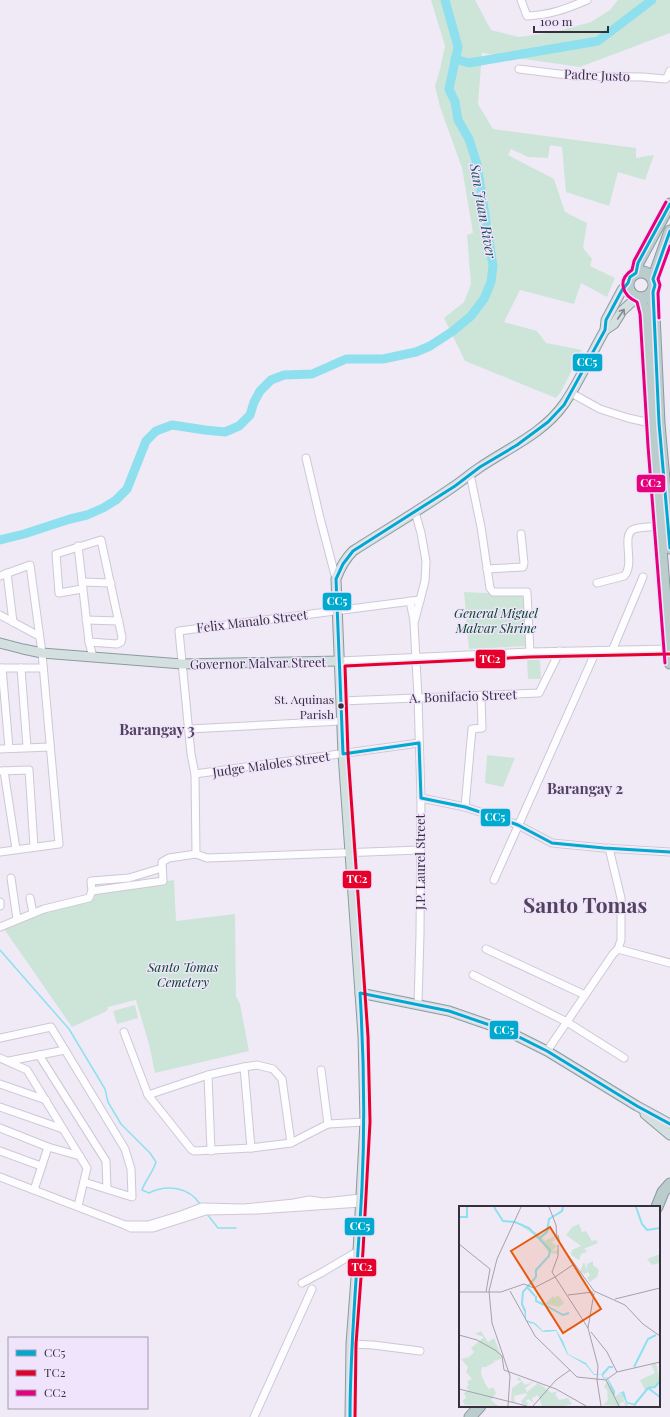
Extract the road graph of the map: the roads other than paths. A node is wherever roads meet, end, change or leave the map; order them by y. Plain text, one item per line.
1 (521, 0) edge
2 (587, 0) edge
3 (519, 69) dead end
4 (670, 71) edge
5 (670, 204) edge
6 (670, 231) edge
7 (636, 273) junction
8 (653, 279) junction
9 (628, 283) junction
10 (653, 292) junction
11 (639, 298) junction
12 (605, 330) junction
13 (570, 393) junction
14 (655, 424) junction
15 (306, 458) dead end
16 (470, 474) junction
17 (415, 512) junction
18 (669, 517) edge
19 (659, 526) junction
20 (521, 534) dead end
21 (78, 546) junction
22 (670, 548) edge
23 (487, 569) junction
24 (4, 574) edge
25 (644, 577) dead end
26 (336, 579) junction
27 (111, 583) junction
28 (597, 583) dead end
29 (82, 586) junction
30 (420, 600) junction
31 (410, 601) junction
32 (338, 610) junction
33 (0, 615) edge
34 (86, 620) junction
35 (119, 621) junction
36 (13, 622) junction
37 (414, 623) junction
38 (39, 636) junction
39 (89, 642) junction
40 (0, 643) edge
41 (669, 649) edge
42 (596, 651) junction
43 (612, 651) junction
44 (530, 652) junction
45 (560, 652) junction
46 (42, 653) junction
47 (93, 657) junction
48 (416, 658) junction
49 (340, 661) junction
50 (670, 663) edge
51 (182, 664) junction
52 (1, 668) edge
53 (21, 668) junction
54 (43, 668) junction
55 (481, 695) junction
56 (418, 697) junction
57 (341, 701) junction
58 (341, 722) junction
59 (189, 729) junction
60 (419, 743) junction
61 (26, 747) junction
62 (50, 747) junction
63 (9, 748) junction
64 (0, 749) edge
65 (343, 754) junction
66 (2, 771) edge
67 (195, 774) junction
68 (421, 798) junction
69 (465, 807) junction
70 (518, 825) junction
71 (34, 847) junction
72 (609, 848) junction
73 (16, 849) junction
74 (420, 850) junction
75 (0, 852) edge
76 (350, 852) junction
77 (670, 852) edge
78 (196, 854) junction
79 (162, 868) junction
80 (11, 878) dead end
81 (494, 880) dead end
82 (92, 891) junction
83 (30, 898) dead end
84 (0, 902) edge
85 (0, 906) edge
86 (33, 913) junction
87 (17, 919) junction
88 (0, 927) edge
89 (486, 949) dead end
90 (618, 949) junction
91 (670, 963) edge
92 (473, 975) dead end
93 (360, 993) junction
94 (585, 995) junction
95 (418, 1004) junction
96 (567, 1022) junction
97 (124, 1032) dead end
98 (0, 1038) edge
99 (65, 1050) junction
100 (546, 1051) junction
101 (39, 1055) junction
102 (0, 1058) edge
103 (24, 1058) junction
104 (624, 1058) dead end
105 (9, 1061) junction
106 (21, 1067) junction
107 (244, 1067) junction
108 (321, 1070) dead end
109 (208, 1075) junction
110 (0, 1084) edge
111 (148, 1095) junction
112 (46, 1100) junction
113 (637, 1106) junction
114 (0, 1107) edge
115 (365, 1122) junction
116 (328, 1124) junction
117 (670, 1124) edge
118 (0, 1128) edge
119 (64, 1129) junction
120 (670, 1134) edge
121 (291, 1143) junction
122 (48, 1147) junction
123 (251, 1148) junction
124 (0, 1151) edge
125 (211, 1151) junction
126 (80, 1156) junction
127 (41, 1166) junction
128 (0, 1177) edge
129 (84, 1182) junction
130 (670, 1184) edge
131 (107, 1189) junction
132 (34, 1190) junction
133 (670, 1199) edge
134 (361, 1200) junction
135 (78, 1206) junction
136 (657, 1206) edge
137 (659, 1206) edge
138 (358, 1251) junction
139 (302, 1283) dead end
140 (312, 1288) dead end
141 (351, 1344) junction
142 (420, 1352) dead end
143 (479, 1407) edge
144 (254, 1417) edge
145 (350, 1417) edge
146 (470, 1417) edge

1 - 2 street
3 - 4 street, Padre Justo
5 - 7 highway
6 - 8 highway
7 - 8 highway
7 - 9 highway
8 - 10 highway
9 - 11 highway
9 - 12 main road
10 - 11 highway
10 - 14 highway
12 -> 11 main road
11 - 14 highway
12 - 13 main road
13 - 14 street
13 - 16 main road
14 - 18 highway
14 - 19 highway
15 - 26 street
16 - 17 main road
16 - 23 street
17 - 26 main road
17 - 30 street, J.P. Laurel Street
18 - 22 highway
19 - 28 street
19 - 41 highway
20 - 23 street
21 - 27 street
21 - 29 street
21 - 29 street
23 - 44 street
24 - 36 street
24 - 38 street
25 - 43 street
26 - 32 main road
27 - 29 street
27 - 35 street
29 - 34 street
30 - 31 street, Felix Manalo Street
30 - 37 street, J.P. Laurel Street
31 - 32 street, Felix Manalo Street
31 - 37 street, J.P. Laurel Street
32 - 49 main road
32 - 51 street, Felix Manalo Street
33 - 36 street
34 - 35 street
34 - 39 street
35 - 39 street
36 - 38 street
37 - 48 street, J.P. Laurel Street
38 - 46 street
39 - 47 street
40 - 46 main road, Governor Malvar Street
41 - 43 street, Governor Malvar Street
41 - 50 highway
42 - 43 street, Governor Malvar Street
42 - 45 street, Governor Malvar Street
42 - 70 street
44 - 45 street, Governor Malvar Street
44 - 48 street, Governor Malvar Street
45 - 55 street, A. Bonifacio Street
46 - 47 main road, Governor Malvar Street
46 - 54 street
47 - 51 main road, Governor Malvar Street
48 - 49 street, Governor Malvar Street
48 - 56 street, J.P. Laurel Street
49 - 51 main road, Governor Malvar Street
49 - 57 main road
51 - 59 street
52 - 53 street
52 - 63 street
53 - 54 street
53 - 61 street
54 - 62 street
55 - 56 street, A. Bonifacio Street
55 - 69 street
56 - 57 street, A. Bonifacio Street
56 - 60 street, J.P. Laurel Street
57 - 58 main road
58 - 59 street
58 - 65 main road
59 - 67 street
60 - 65 street, Judge Maloles Street
60 - 68 street, J.P. Laurel Street
61 - 62 street
61 - 63 street
62 - 71 street
63 - 64 street
65 - 67 street, Judge Maloles Street
65 - 76 main road
66 - 71 street
66 - 73 street
67 - 78 street
68 - 69 street
68 - 74 street, J.P. Laurel Street
69 - 70 street
70 - 72 street
70 - 81 street
71 - 73 street
72 - 77 street
72 - 90 street
73 - 75 street
74 - 76 street
74 - 95 street, J.P. Laurel Street
76 - 78 street
76 - 93 main road
78 - 79 street
79 - 82 street
79 - 82 street
80 - 87 street
82 - 86 street
83 - 86 street
84 - 85 street
86 - 87 street
87 - 88 street
89 - 94 street
90 - 91 street
90 - 94 street
92 - 96 street
93 - 95 main road
93 - 115 main road
94 - 96 street
95 - 100 main road
96 - 100 street
96 - 104 street
97 - 111 street
98 - 99 street
99 - 101 street
99 - 131 street
100 - 113 main road
101 - 103 street
101 - 131 street
102 - 105 street
103 - 105 street
103 - 106 street
105 - 106 street
106 - 112 street
107 - 109 street
107 - 121 street
107 - 123 street
108 - 116 street
109 - 111 street
109 - 125 street
110 - 112 street
111 - 125 street
112 - 119 street
113 - 117 main road
113 - 120 main road
114 - 119 street
115 - 116 street
115 - 134 main road
116 - 121 street
118 - 122 street
119 - 126 street
121 - 123 street
122 - 126 street
122 - 127 street
123 - 125 street
124 - 127 street
126 - 129 street
127 - 132 street
128 - 132 street
129 - 131 street
129 - 135 street
130 - 136 highway
132 - 135 street
133 - 137 highway
134 - 135 street
134 - 138 main road
138 - 139 street
138 - 141 main road
140 - 144 street
141 - 142 street
141 - 145 main road
143 - 146 highway

